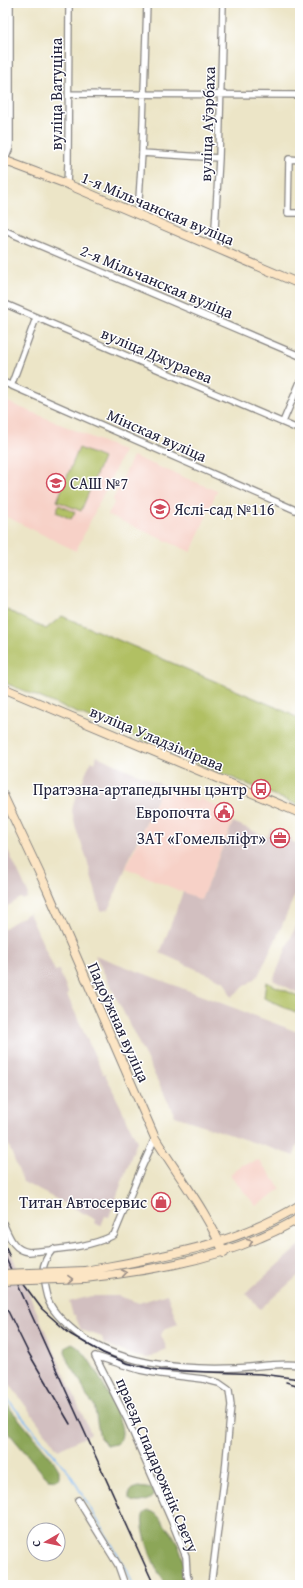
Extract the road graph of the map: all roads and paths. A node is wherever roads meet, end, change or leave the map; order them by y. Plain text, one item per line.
1 (10, 3) edge
2 (69, 3) edge
3 (147, 3) edge
4 (223, 3) edge
5 (69, 94) junction
6 (143, 94) junction
7 (221, 95) junction
8 (300, 95) edge
9 (142, 153) junction
10 (219, 158) junction
11 (300, 160) edge
12 (3, 161) edge
13 (67, 184) junction
14 (300, 213) edge
15 (138, 214) junction
16 (3, 230) edge
17 (214, 246) junction
18 (300, 284) edge
19 (3, 303) edge
20 (36, 318) junction
21 (300, 356) edge
22 (3, 382) edge
23 (300, 382) edge
24 (11, 386) junction
25 (283, 422) junction
26 (300, 430) edge
27 (300, 512) edge
28 (3, 688) edge
29 (3, 795) edge
30 (300, 813) edge
31 (156, 1138) junction
32 (300, 1205) edge
33 (300, 1217) edge
34 (3, 1223) edge
35 (219, 1242) junction
36 (53, 1249) junction
37 (224, 1253) junction
38 (3, 1274) edge
39 (85, 1274) junction
40 (3, 1281) edge
41 (300, 1365) edge
42 (78, 1500) dead end
43 (125, 1585) edge
44 (190, 1585) edge
45 (211, 1585) edge

1 - 12 street
2 - 5 street, вуліца Ватуціна
3 - 6 street
4 - 7 street, вуліца Аўэрбаха
5 - 6 street
5 - 13 street, вуліца Ватуціна
6 - 7 street
6 - 9 street
7 - 8 street
7 - 10 street, вуліца Аўэрбаха
9 - 10 street
9 - 15 street
10 - 17 street, вуліца Аўэрбаха
11 - 14 street
12 - 13 main road, 1-я Мільчанская вуліца
13 - 15 main road, 1-я Мільчанская вуліца
15 - 17 main road, 1-я Мільчанская вуліца
16 - 21 street, 2-я Мільчанская вуліца
17 - 18 main road, 1-я Мільчанская вуліца
19 - 20 street, вуліца Джураева
20 - 24 street
20 - 25 street, вуліца Джураева
22 - 24 street, Мінская вуліца
23 - 25 street
24 - 27 street, Мінская вуліца
25 - 26 street, вуліца Джураева
28 - 30 main road, вуліца Уладзімірава
29 - 31 main road, Падоўжная вуліца
31 - 35 main road, Падоўжная вуліца
31 - 36 street
32 - 35 main road
37 -> 33 main road
34 - 36 street
35 - 37 main road, Падоўжная вуліца
35 - 39 main road
36 - 41 street
39 -> 37 main road
38 - 39 main road, bridge
40 -> 39 main road, bridge
42 - 43 street
44 - 45 street, праезд Спадарожнік Свету

